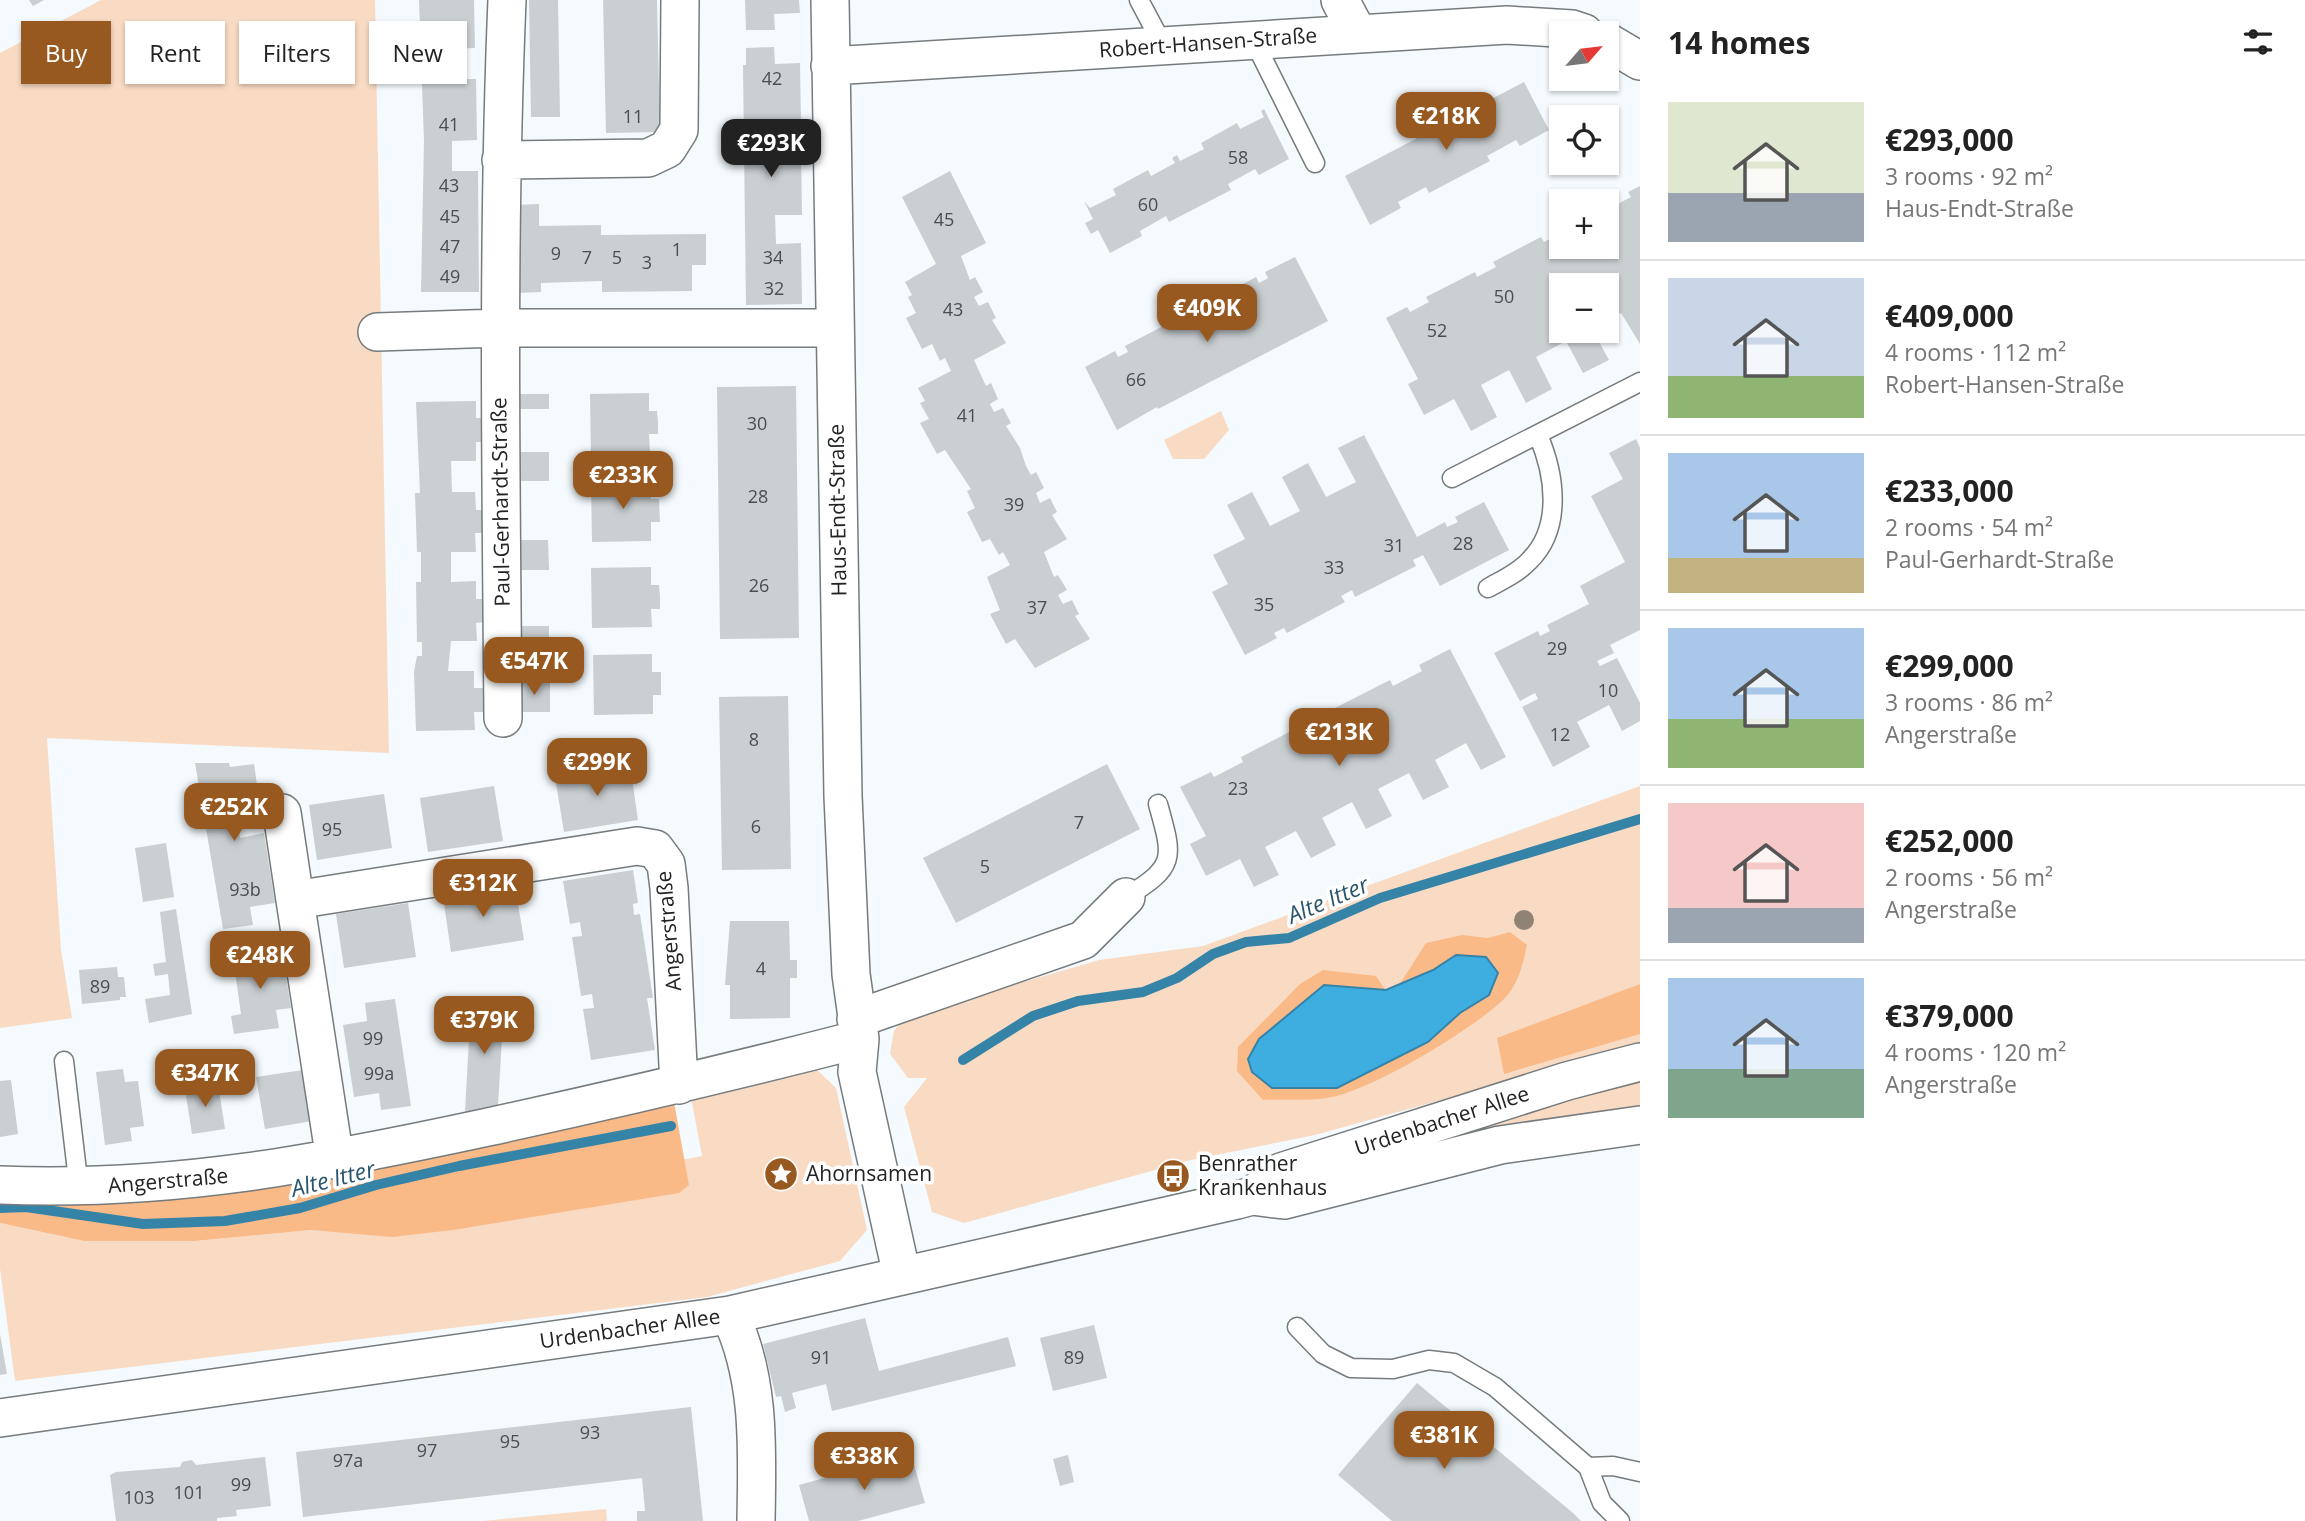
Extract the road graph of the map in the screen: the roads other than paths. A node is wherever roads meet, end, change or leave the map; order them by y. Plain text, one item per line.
1 (508, 0) edge
2 (680, 0) edge
3 (830, 0) edge
4 (1139, 0) edge
5 (1340, 0) edge
6 (1549, 27) edge
7 (1357, 32) junction
8 (1254, 41) junction
9 (1164, 47) junction
10 (1619, 49) edge
11 (1640, 61) edge
12 (830, 66) junction
13 (501, 160) junction
14 (1315, 163) dead end
15 (499, 328) junction
16 (834, 328) junction
17 (377, 332) dead end
18 (1640, 382) edge
19 (1538, 435) junction
20 (1452, 478) dead end
21 (1488, 588) dead end
22 (503, 718) dead end
23 (1158, 804) dead end
24 (282, 813) dead end
25 (1126, 897) joint
26 (295, 900) junction
27 (858, 1029) junction
28 (64, 1061) dead end
29 (1640, 1062) edge
30 (679, 1085) junction
31 (1640, 1125) edge
32 (335, 1160) junction
33 (0, 1185) edge
34 (79, 1188) junction
35 (1252, 1196) junction
36 (902, 1276) junction
37 (730, 1315) junction
38 (1297, 1327) dead end
39 (0, 1418) edge
40 (1588, 1467) junction
41 (1640, 1472) edge
42 (756, 1521) edge
43 (1620, 1521) edge

1 - 13 street, Paul-Gerhardt-Straße
2 - 13 street
3 - 12 street, Haus-Endt-Straße
4 - 9 lane
5 - 7 street
6 - 7 street, Robert-Hansen-Straße
7 - 8 street, Robert-Hansen-Straße
8 - 9 street, Robert-Hansen-Straße
8 - 14 lane
9 - 12 street, Robert-Hansen-Straße
10 - 11 street
12 - 16 street, Haus-Endt-Straße
13 - 15 street, Paul-Gerhardt-Straße
15 - 16 street
15 - 17 street
15 - 22 street, Paul-Gerhardt-Straße
16 - 27 street, Haus-Endt-Straße
18 - 19 lane
19 - 20 lane
19 - 21 lane
23 - 25 lane
24 - 26 street
25 - 27 street
26 - 30 street, Angerstraße
26 - 32 street
27 - 30 street, Angerstraße
27 - 36 street, Haus-Endt-Straße
28 - 34 lane
29 - 35 street, Urdenbacher Allee
30 - 32 street, Angerstraße
31 - 35 street, Urdenbacher Allee
32 - 34 street, Angerstraße
33 - 34 street, Angerstraße
35 - 36 street, Urdenbacher Allee
36 - 37 street, Urdenbacher Allee
37 - 39 street, Urdenbacher Allee
37 - 42 street
38 - 40 lane
40 - 41 lane
40 - 43 lane

